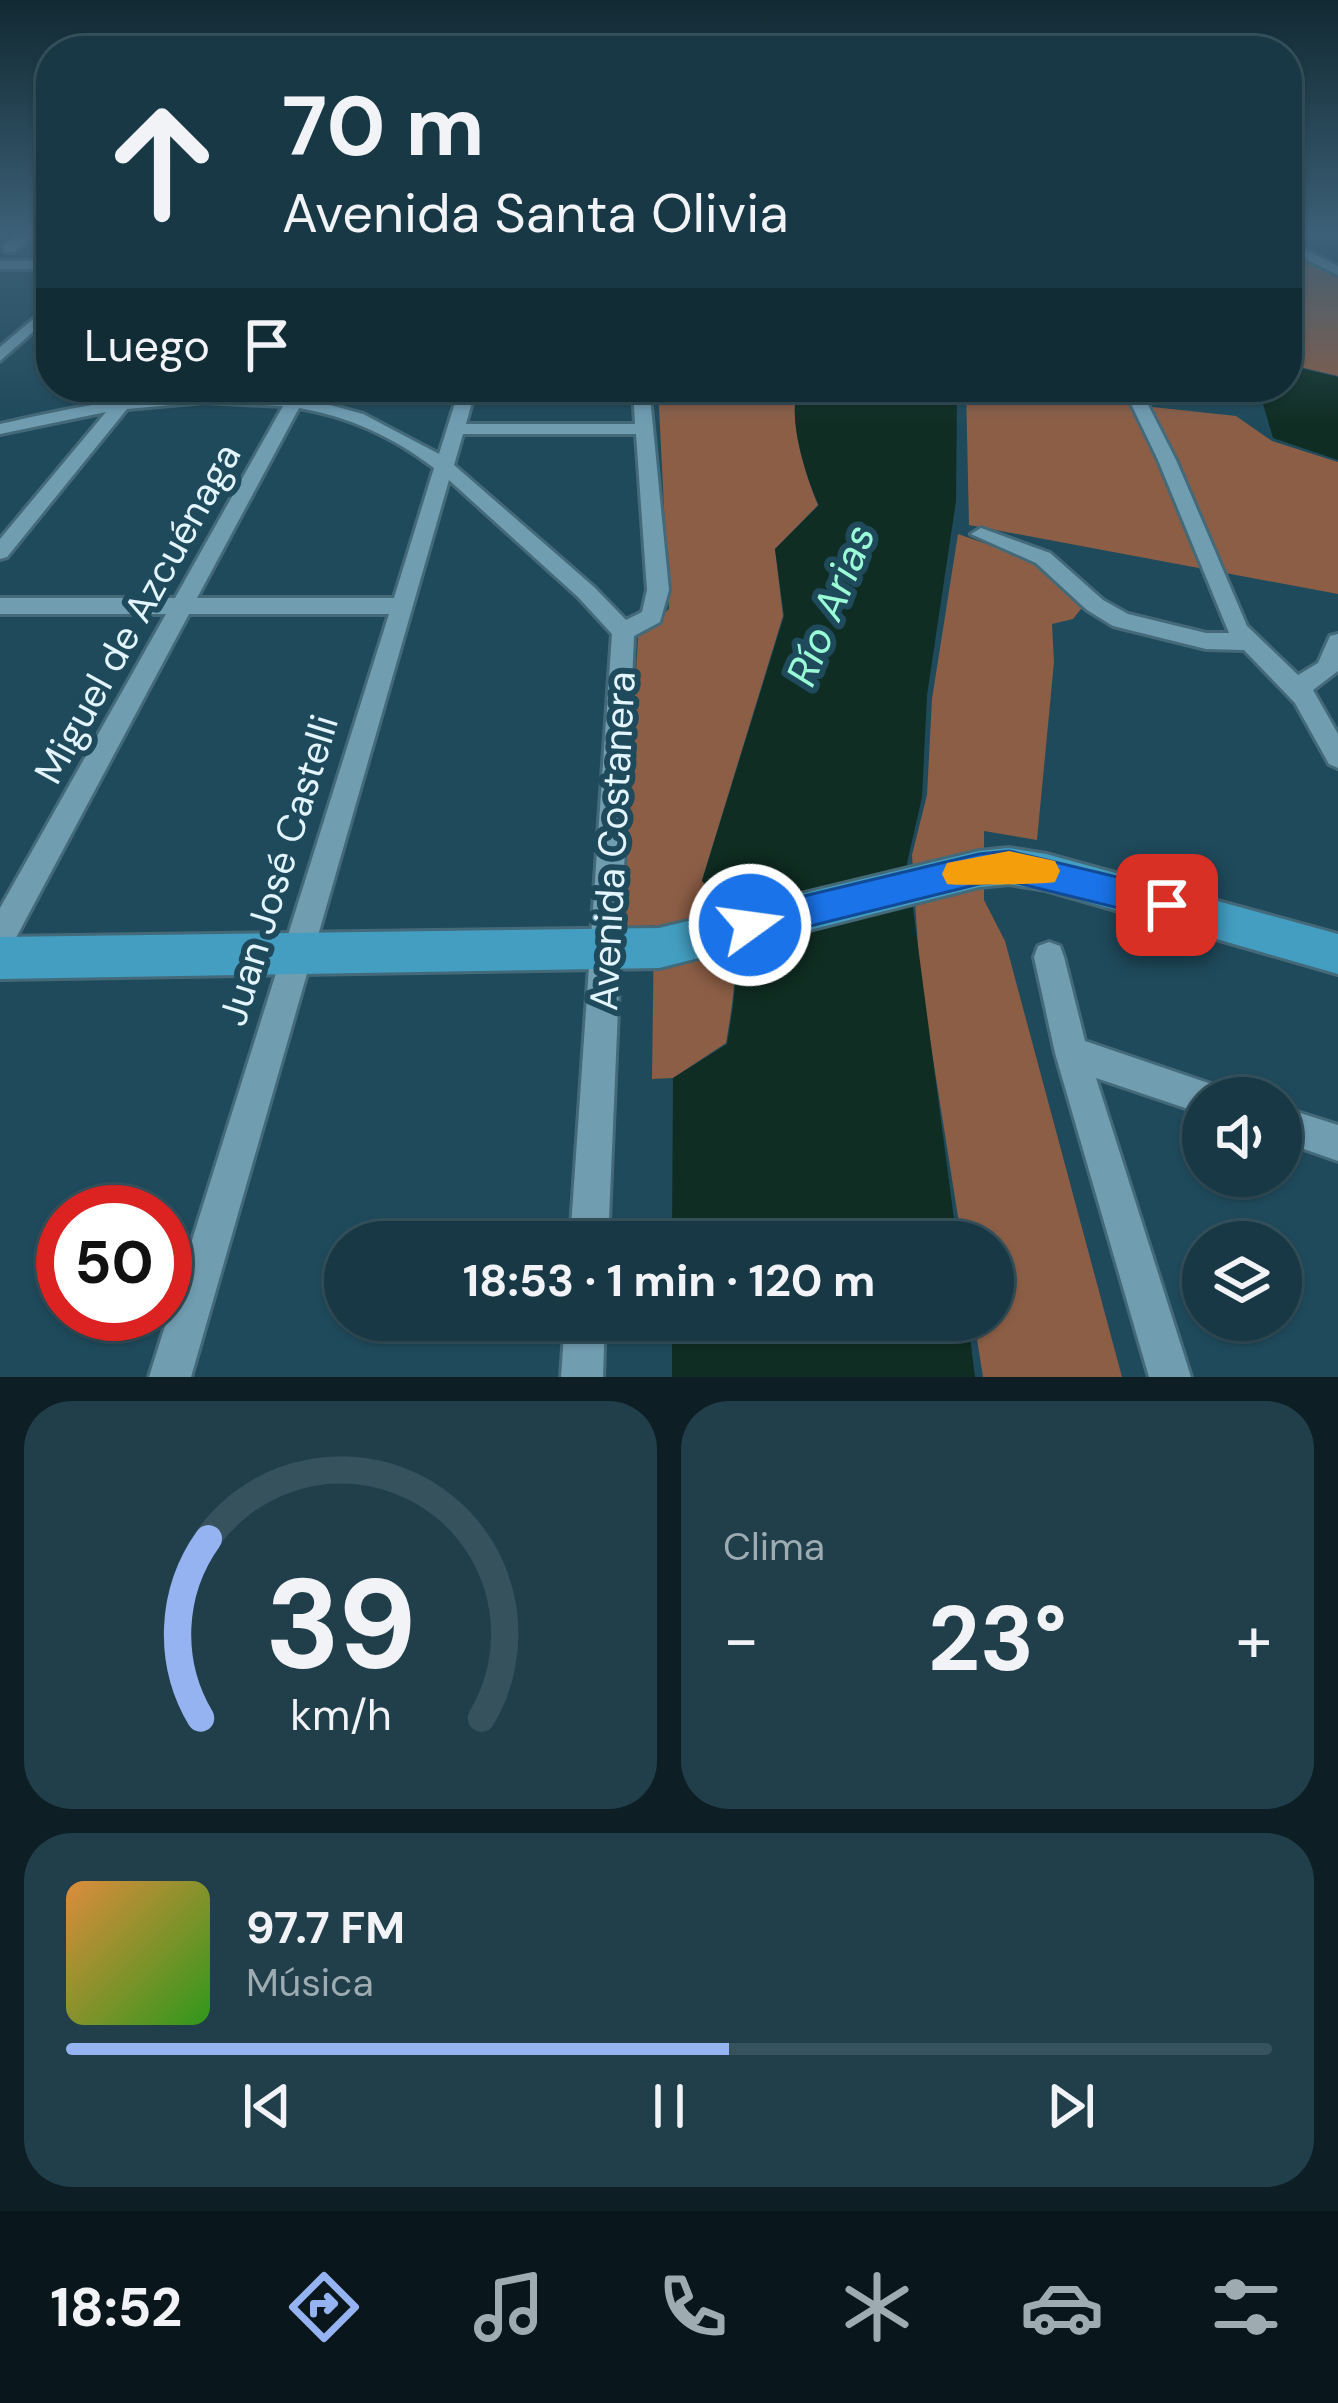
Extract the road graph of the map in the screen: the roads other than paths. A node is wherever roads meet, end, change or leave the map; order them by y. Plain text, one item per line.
1 (36, 322) edge
2 (0, 356) edge
3 (123, 402) edge
4 (160, 402) edge
5 (293, 402) edge
6 (315, 402) edge
7 (463, 402) edge
8 (642, 402) edge
9 (1138, 402) edge
10 (121, 405) junction
11 (0, 429) edge
12 (455, 429) junction
13 (645, 429) junction
14 (446, 465) junction
15 (981, 534) dead end
16 (0, 552) edge
17 (185, 605) junction
18 (0, 606) edge
19 (403, 606) junction
20 (623, 632) junction
21 (1246, 642) junction
22 (1338, 642) edge
23 (1297, 688) junction
24 (1338, 758) edge
25 (0, 937) edge
26 (606, 950) junction
27 (1338, 953) edge
28 (1049, 957) dead end
29 (0, 958) edge
30 (295, 958) junction
31 (1072, 1053) junction
32 (1182, 1090) edge
33 (1302, 1131) edge
34 (1338, 1143) edge
35 (590, 1221) edge
36 (584, 1341) edge
37 (170, 1377) edge
38 (582, 1377) edge
39 (1170, 1377) edge

1 - 2 street
3 - 10 street
4 - 10 street
5 - 17 street, Miguel de Azcuénaga
6 - 14 street
7 - 12 street, Juan José Castelli
8 - 13 street, Avenida Costanera
9 - 21 street
10 - 11 street
10 - 16 street
12 - 13 street
12 - 14 street, Juan José Castelli
13 - 20 street, Avenida Costanera
14 - 19 street, Juan José Castelli
14 - 20 street
15 - 21 street
17 - 18 street
17 - 19 street
17 - 25 street, Miguel de Azcuénaga
19 - 30 street, Juan José Castelli
20 - 26 street, Avenida Costanera
21 - 23 street
22 - 23 street
23 - 24 street
26 - 27 main road
26 - 30 main road
26 - 35 street, Avenida Costanera
28 - 31 street
29 - 30 main road
30 - 37 street, Juan José Castelli
31 - 32 street
31 - 39 street
33 - 34 street
36 - 38 street

